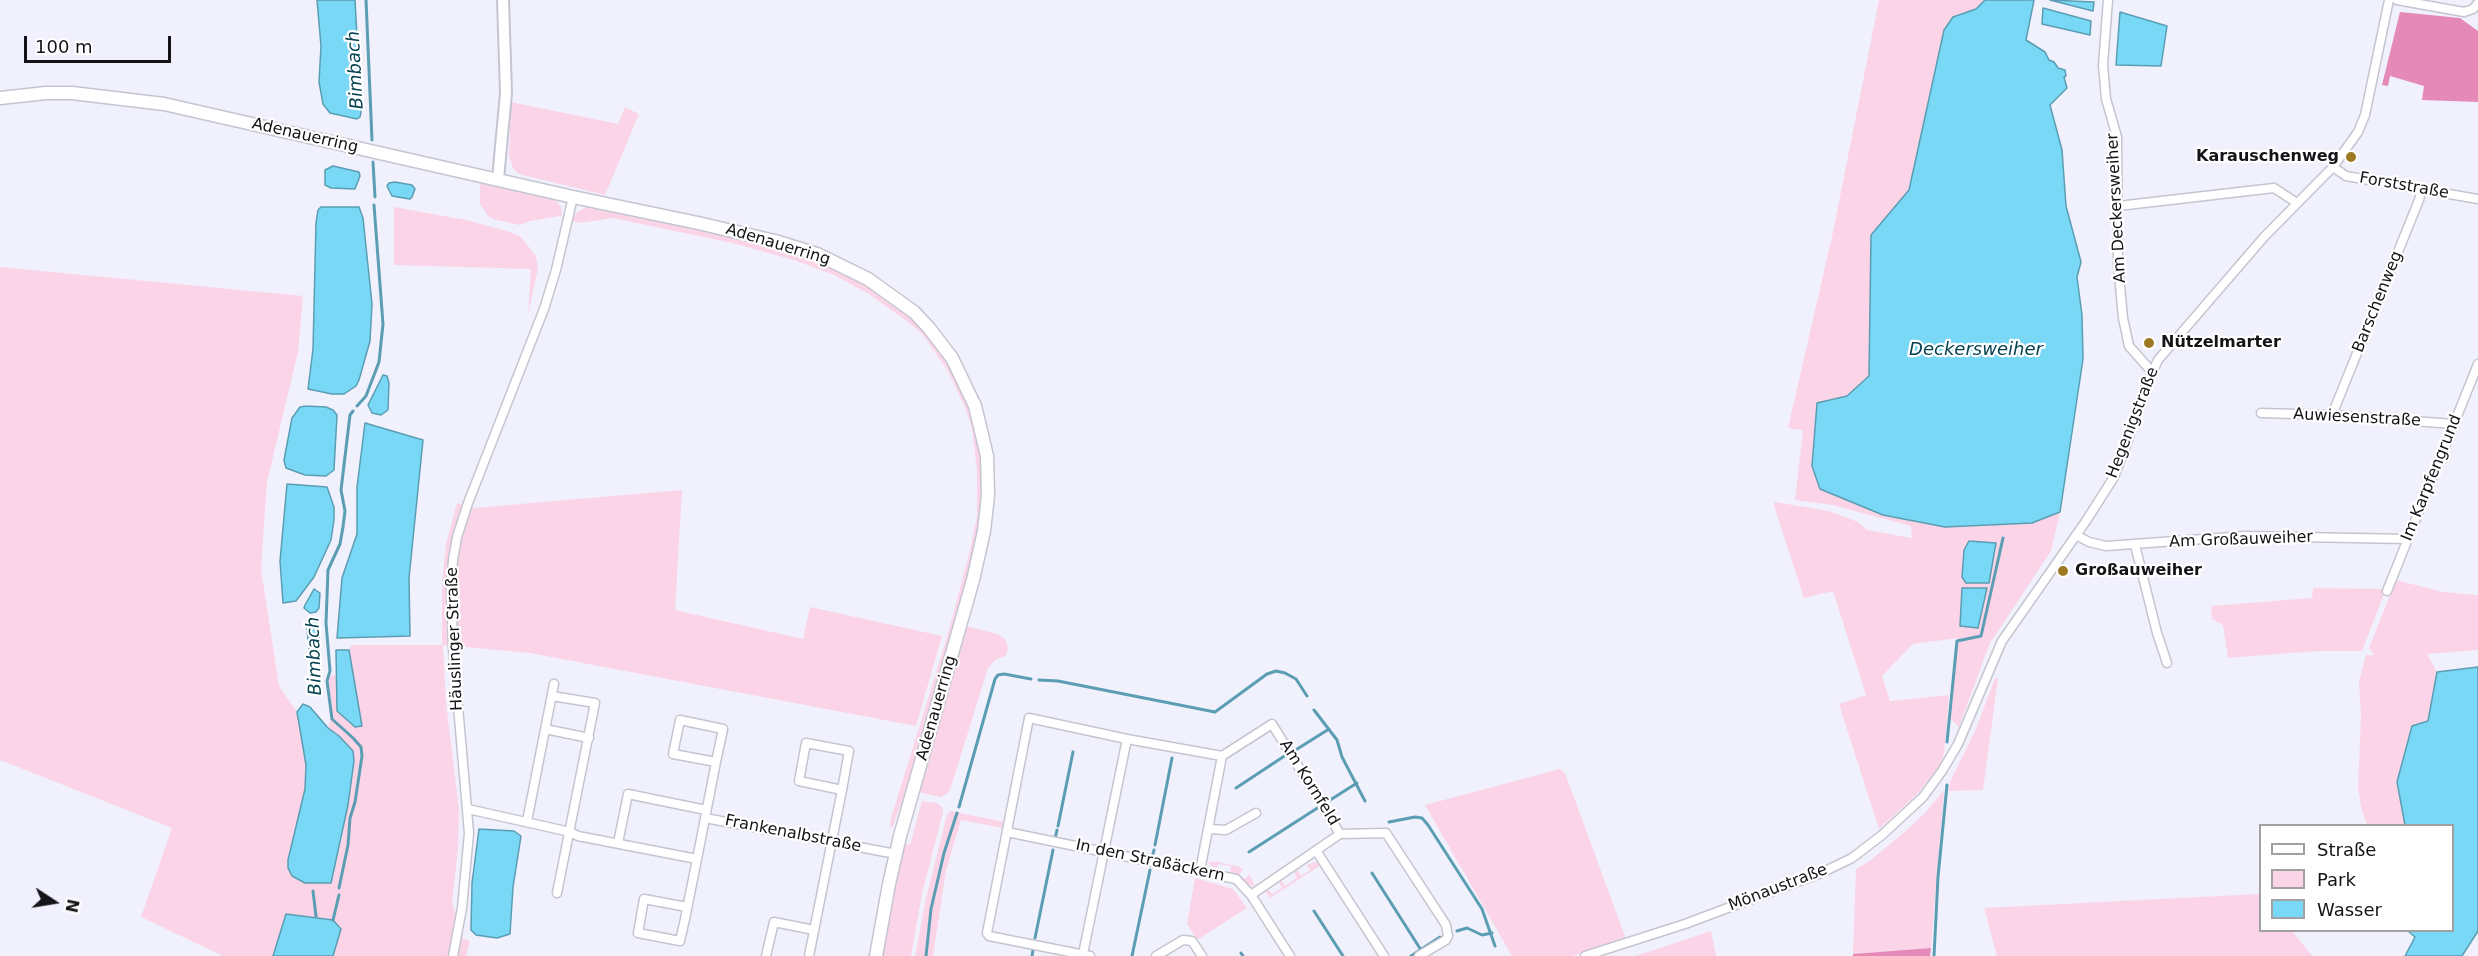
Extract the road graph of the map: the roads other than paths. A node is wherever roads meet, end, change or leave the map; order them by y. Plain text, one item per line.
1 (503, 0) edge
2 (2108, 0) edge
3 (2389, 0) edge
4 (2397, 0) edge
5 (2478, 3) edge
6 (0, 98) edge
7 (2333, 167) junction
8 (498, 179) junction
9 (2422, 189) junction
10 (573, 197) junction
11 (2478, 199) edge
12 (2297, 203) junction
13 (2118, 206) junction
14 (2478, 364) edge
15 (2152, 372) junction
16 (2261, 413) dead end
17 (2332, 415) junction
18 (2454, 424) junction
19 (2076, 535) junction
20 (2407, 538) junction
21 (2135, 545) junction
22 (2387, 591) dead end
23 (2167, 663) dead end
24 (554, 684) dead end
25 (552, 696) junction
26 (545, 729) junction
27 (589, 738) junction
28 (1127, 739) junction
29 (1222, 756) junction
30 (716, 762) junction
31 (1942, 771) joint
32 (842, 790) junction
33 (468, 809) junction
34 (1256, 813) dead end
35 (706, 814) junction
36 (527, 822) junction
37 (1209, 830) junction
38 (570, 832) junction
39 (1007, 832) junction
40 (1340, 834) junction
41 (832, 841) junction
42 (618, 843) junction
43 (1103, 851) junction
44 (1317, 852) junction
45 (896, 854) junction
46 (697, 859) junction
47 (1200, 871) junction
48 (557, 893) dead end
49 (1251, 895) junction
50 (687, 908) junction
51 (814, 930) junction
52 (1087, 955) edge
53 (453, 956) edge
54 (766, 956) edge
55 (808, 956) edge
56 (876, 956) edge
57 (1156, 956) edge
58 (1202, 956) edge
59 (1290, 956) edge
60 (1384, 956) edge
61 (1419, 956) edge
62 (1585, 956) edge

1 - 8 street
2 - 13 street, Am Deckersweiher
3 - 7 street, Hegenigstraße
4 - 5 street
6 - 8 main road, Adenauerring
7 - 9 street, Forststraße
7 - 12 street, Hegenigstraße
8 - 10 main road, Adenauerring
9 - 11 street, Forststraße
9 - 17 street, Barschenweg
10 - 33 street, Häuslinger Straße
10 - 45 main road, Adenauerring
12 - 13 street
12 - 15 street, Hegenigstraße
13 - 15 street, Am Deckersweiher
14 - 18 street, Im Karpfengrund
15 - 19 street, Hegenigstraße
16 - 17 street, Auwiesenstraße
17 - 18 street, Auwiesenstraße
18 - 20 street, Im Karpfengrund
19 - 21 street, Am Großauweiher
19 - 31 street, Hegenigstraße
20 - 21 street, Am Großauweiher
20 - 22 street, Im Karpfengrund
21 - 23 street
24 - 25 street
25 - 26 street
25 - 27 street
26 - 27 street
26 - 36 street
27 - 38 street
28 - 29 street
28 - 39 street
28 - 43 street
29 - 37 street
29 - 40 street, Am Kornfeld
30 - 30 street
30 - 35 street
31 - 62 street, Mönaustraße
32 - 32 street
32 - 41 street
33 - 36 street
33 - 53 street, Häuslinger Straße
34 - 37 street
35 - 41 street, Frankenalbstraße
35 - 42 street, Frankenalbstraße
35 - 46 street, Frankenalbstraße
36 - 38 street
37 - 47 street
38 - 42 street
38 - 48 street
39 - 43 street, In den Straßäckern
39 - 52 street
40 - 44 street
40 - 61 street, Am Kornfeld
41 - 45 street, Frankenalbstraße
41 - 51 street
42 - 46 street
43 - 47 street, In den Straßäckern
43 - 52 street
44 - 49 street
44 - 60 street
45 - 56 main road, Adenauerring
46 - 50 street, Frankenalbstraße
47 - 49 street, In den Straßäckern
49 - 59 street, In den Straßäckern
50 - 50 street, Frankenalbstraße
51 - 54 street
51 - 55 street
57 - 58 street

